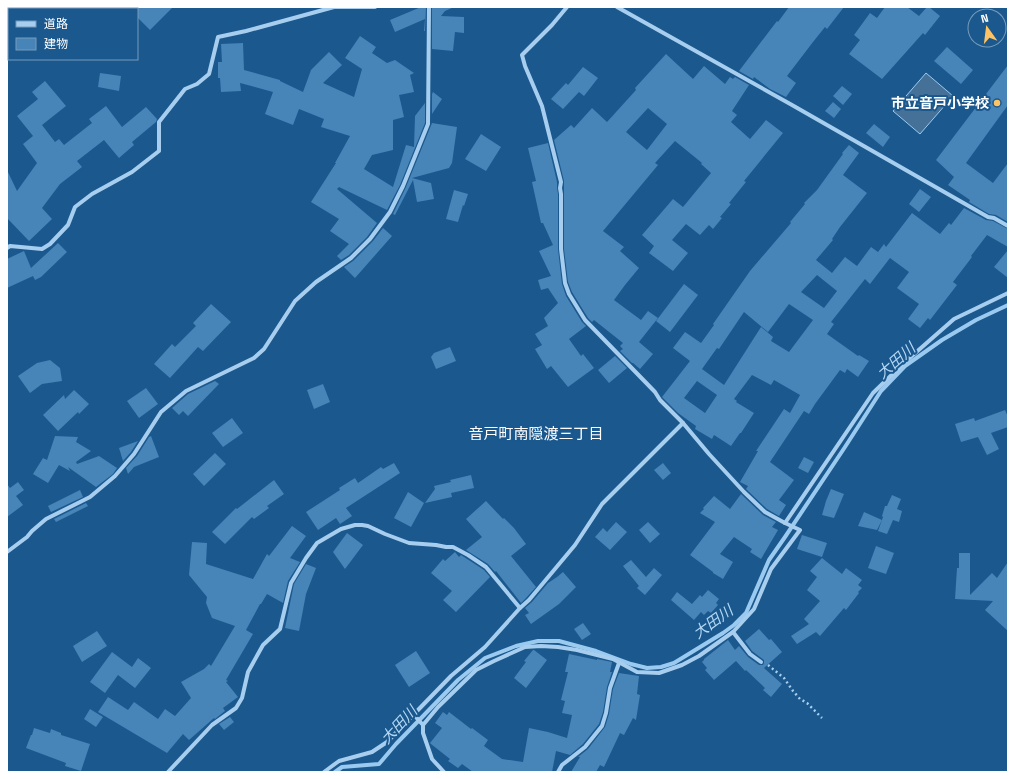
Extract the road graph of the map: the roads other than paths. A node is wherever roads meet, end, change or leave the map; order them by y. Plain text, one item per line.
1 (375, 7) edge
2 (429, 7) edge
3 (567, 7) edge
4 (617, 7) edge
5 (1008, 226) edge
6 (7, 248) edge
7 (1008, 293) edge
8 (683, 423) junction
9 (785, 523) junction
10 (7, 552) edge
11 (520, 608) junction
12 (733, 632) junction
13 (760, 662) road end
14 (619, 663) junction
15 (414, 715) junction
16 (423, 725) junction
17 (168, 772) edge
18 (324, 772) edge
19 (444, 772) edge
20 (558, 772) edge

1 - 6 street
2 - 10 street
3 - 8 street
4 - 5 street
7 - 9 street
8 - 9 street
8 - 11 street
9 - 12 street
11 - 15 street
11 - 17 street
12 - 13 street
12 - 14 street
14 - 16 street
14 - 20 street
15 - 16 street
15 - 18 street
16 - 19 street

